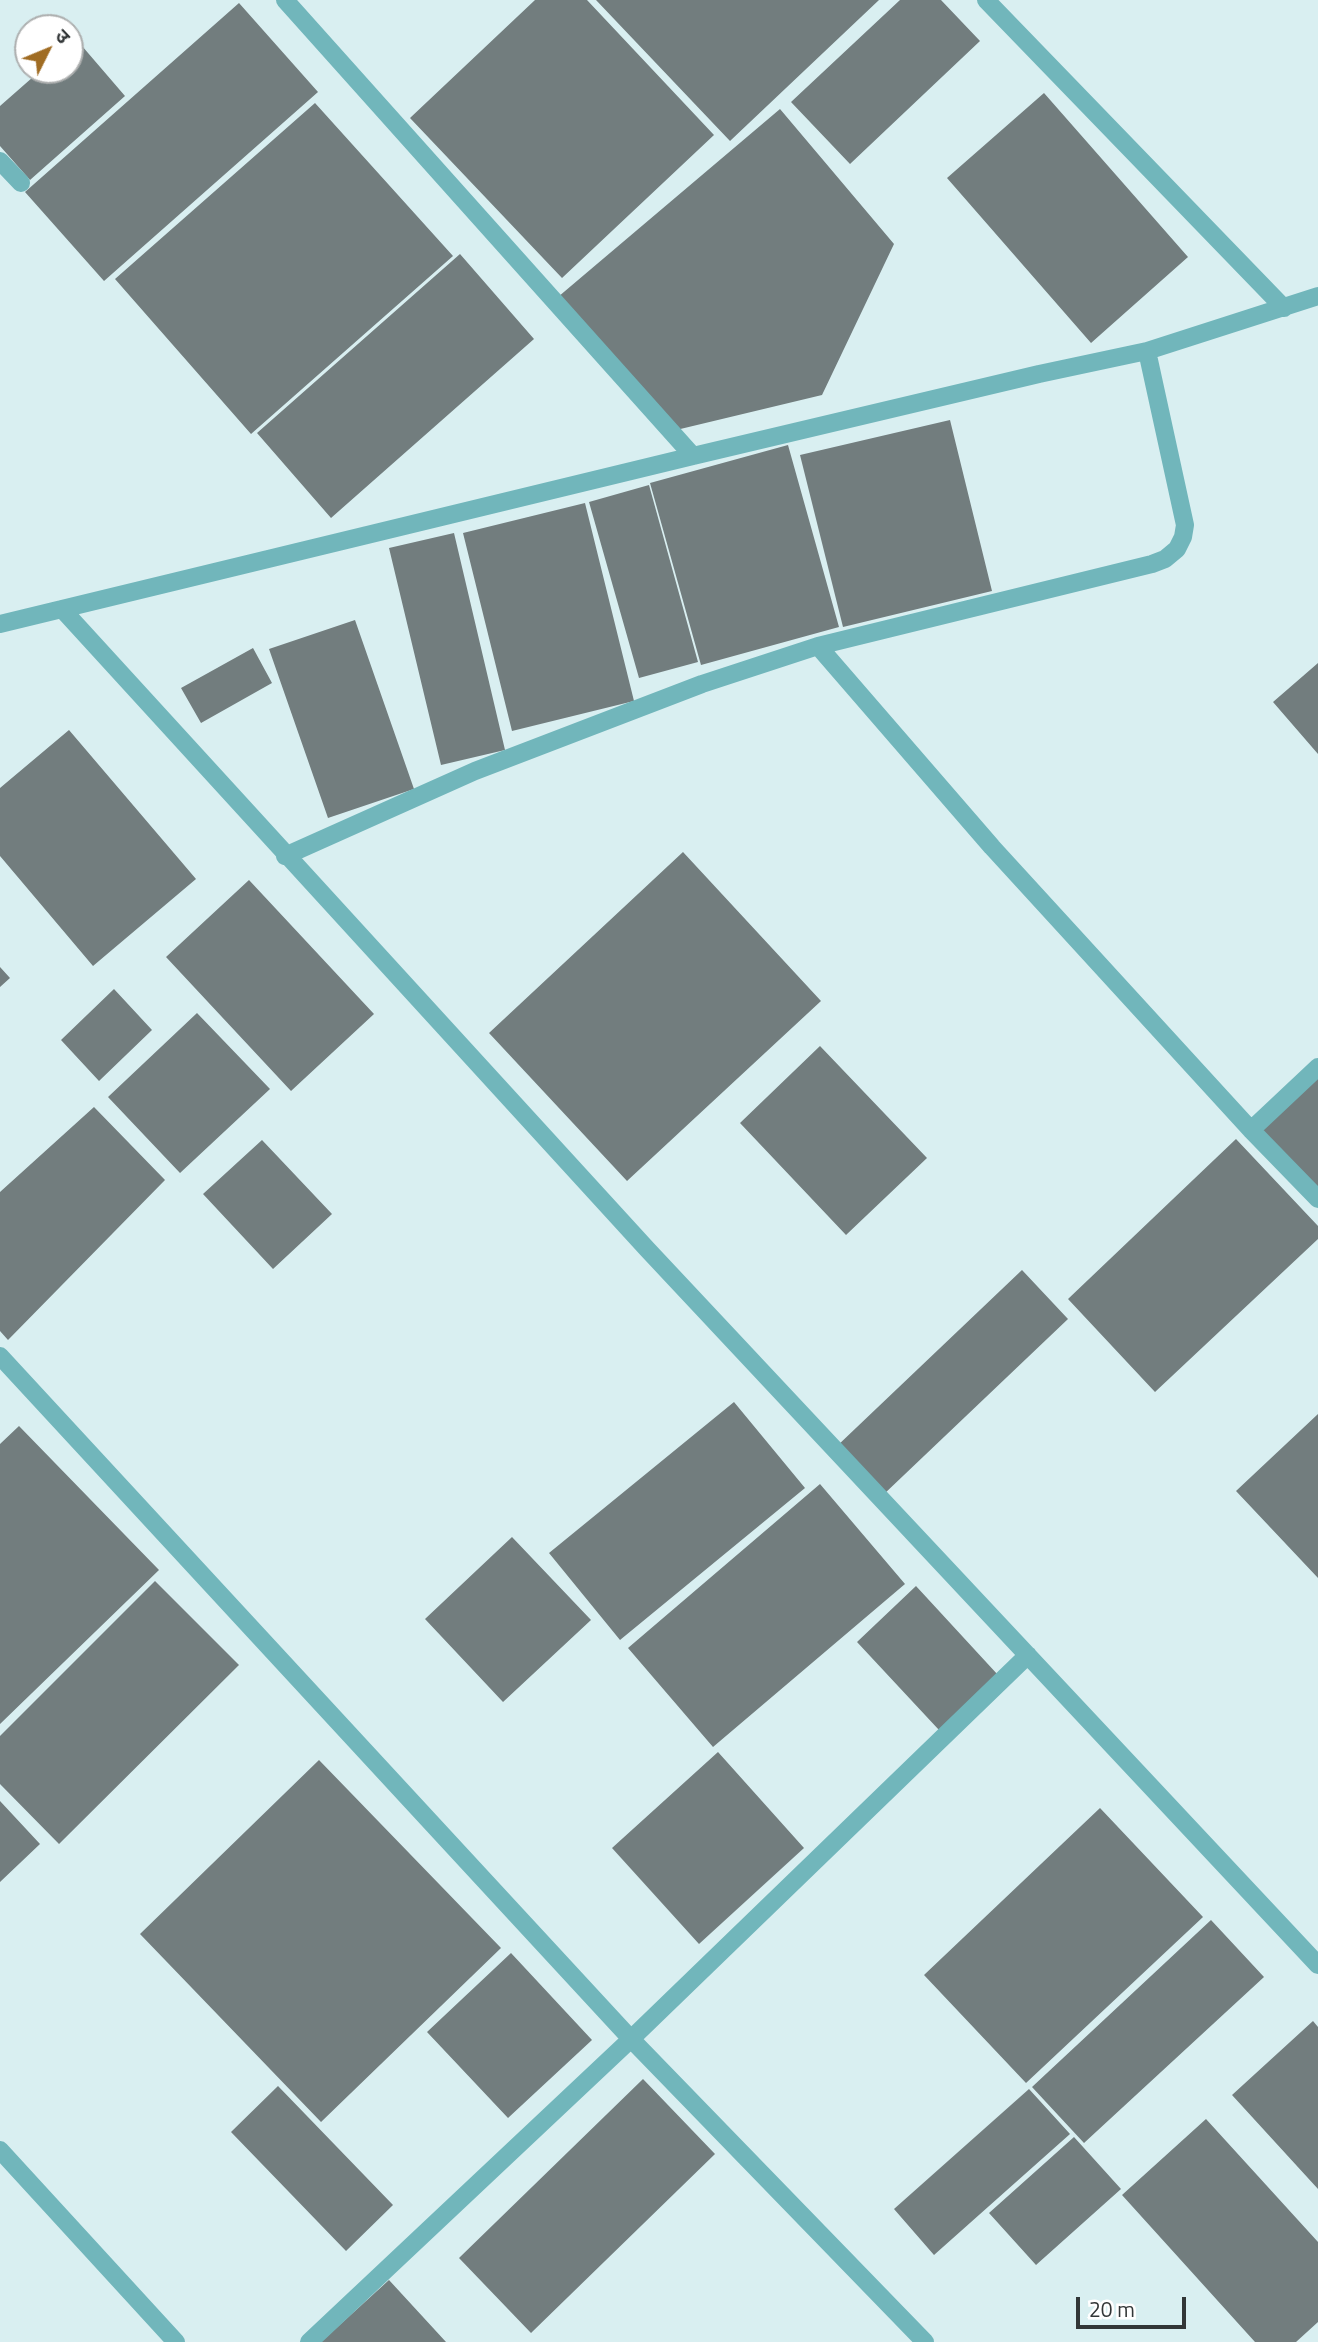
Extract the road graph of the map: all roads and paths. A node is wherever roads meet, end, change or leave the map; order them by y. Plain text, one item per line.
1 (285, 0) edge
2 (986, 0) edge
3 (0, 161) edge
4 (21, 183) dead end
5 (1318, 296) edge
6 (1284, 308) junction
7 (1147, 351) junction
8 (693, 456) junction
9 (62, 609) junction
10 (0, 624) edge
11 (818, 646) junction
12 (285, 856) junction
13 (1318, 1066) edge
14 (1251, 1130) junction
15 (1318, 1199) edge
16 (0, 1356) edge
17 (1028, 1655) junction
18 (1318, 1965) edge
19 (631, 2039) junction
20 (0, 2150) edge
21 (176, 2342) edge
22 (309, 2342) edge
23 (925, 2342) edge

1 - 8 street
2 - 6 street
3 - 4 street
5 - 6 street
6 - 7 street
7 - 8 street
7 - 11 street
8 - 9 street
9 - 10 street
9 - 12 street
11 - 12 street
11 - 14 street
12 - 17 street
13 - 14 street
14 - 15 street
16 - 19 street
17 - 18 street
17 - 19 street
19 - 22 street
19 - 23 street
20 - 21 street

